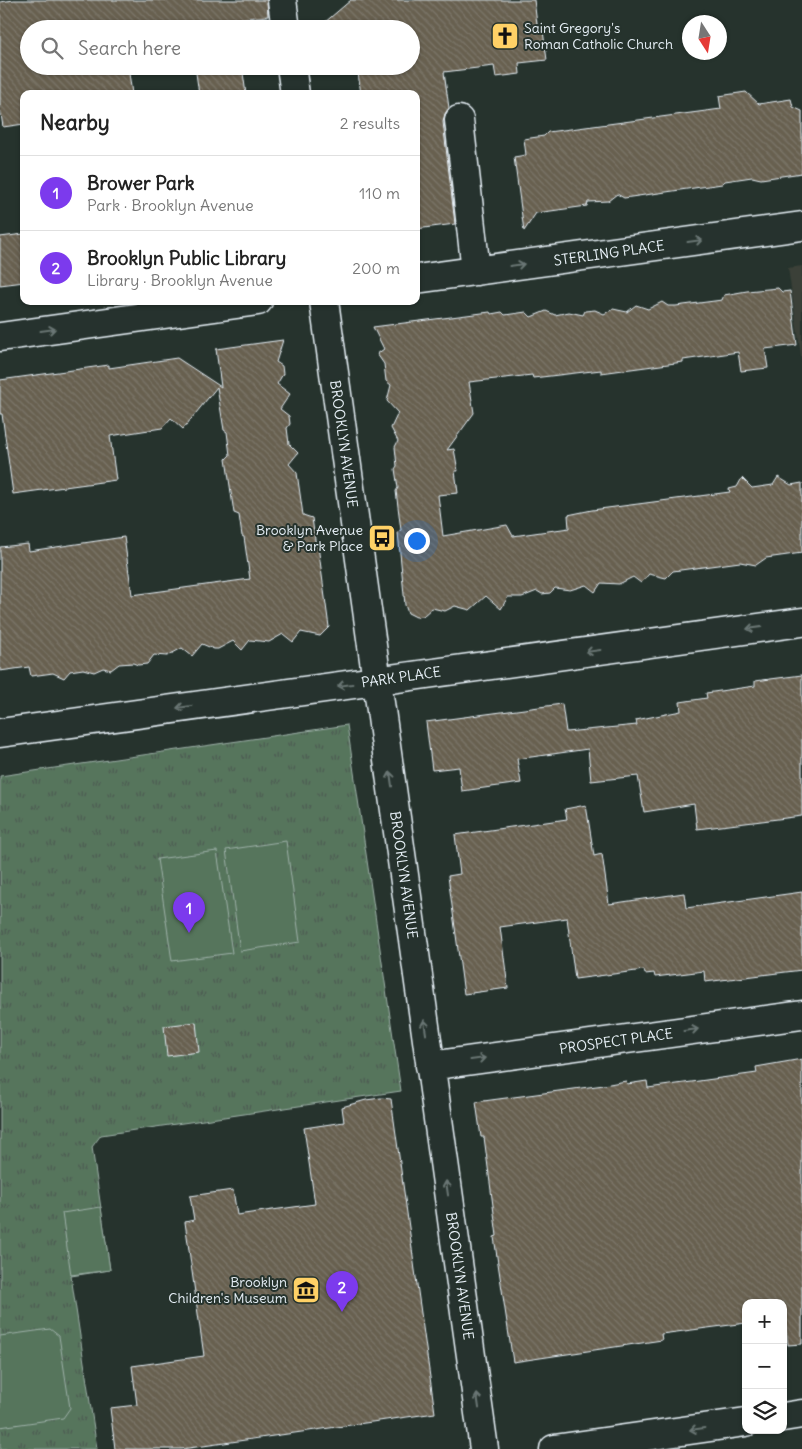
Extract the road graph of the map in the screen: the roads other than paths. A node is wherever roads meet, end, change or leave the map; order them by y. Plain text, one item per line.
1 (282, 0) edge
2 (285, 20) edge
3 (292, 75) edge
4 (294, 90) edge
5 (459, 120) dead end
6 (802, 226) edge
7 (476, 271) junction
8 (420, 278) edge
9 (229, 305) edge
10 (325, 305) edge
11 (0, 337) edge
12 (802, 622) edge
13 (377, 680) junction
14 (0, 732) edge
15 (802, 1015) edge
16 (430, 1066) junction
17 (802, 1414) edge
18 (787, 1416) edge
19 (742, 1423) edge
20 (484, 1449) edge
21 (554, 1449) edge

1 - 2 street
3 - 4 street
5 - 7 street
7 -> 6 street, STERLING PLACE
7 - 8 street, STERLING PLACE
11 -> 9 street
10 - 13 street, BROOKLYN AVENUE
12 -> 13 street, PARK PLACE
13 -> 14 street, PARK PLACE
16 -> 13 street, BROOKLYN AVENUE
16 -> 15 street, PROSPECT PLACE
20 -> 16 street, BROOKLYN AVENUE
17 - 18 street
19 -> 21 street

